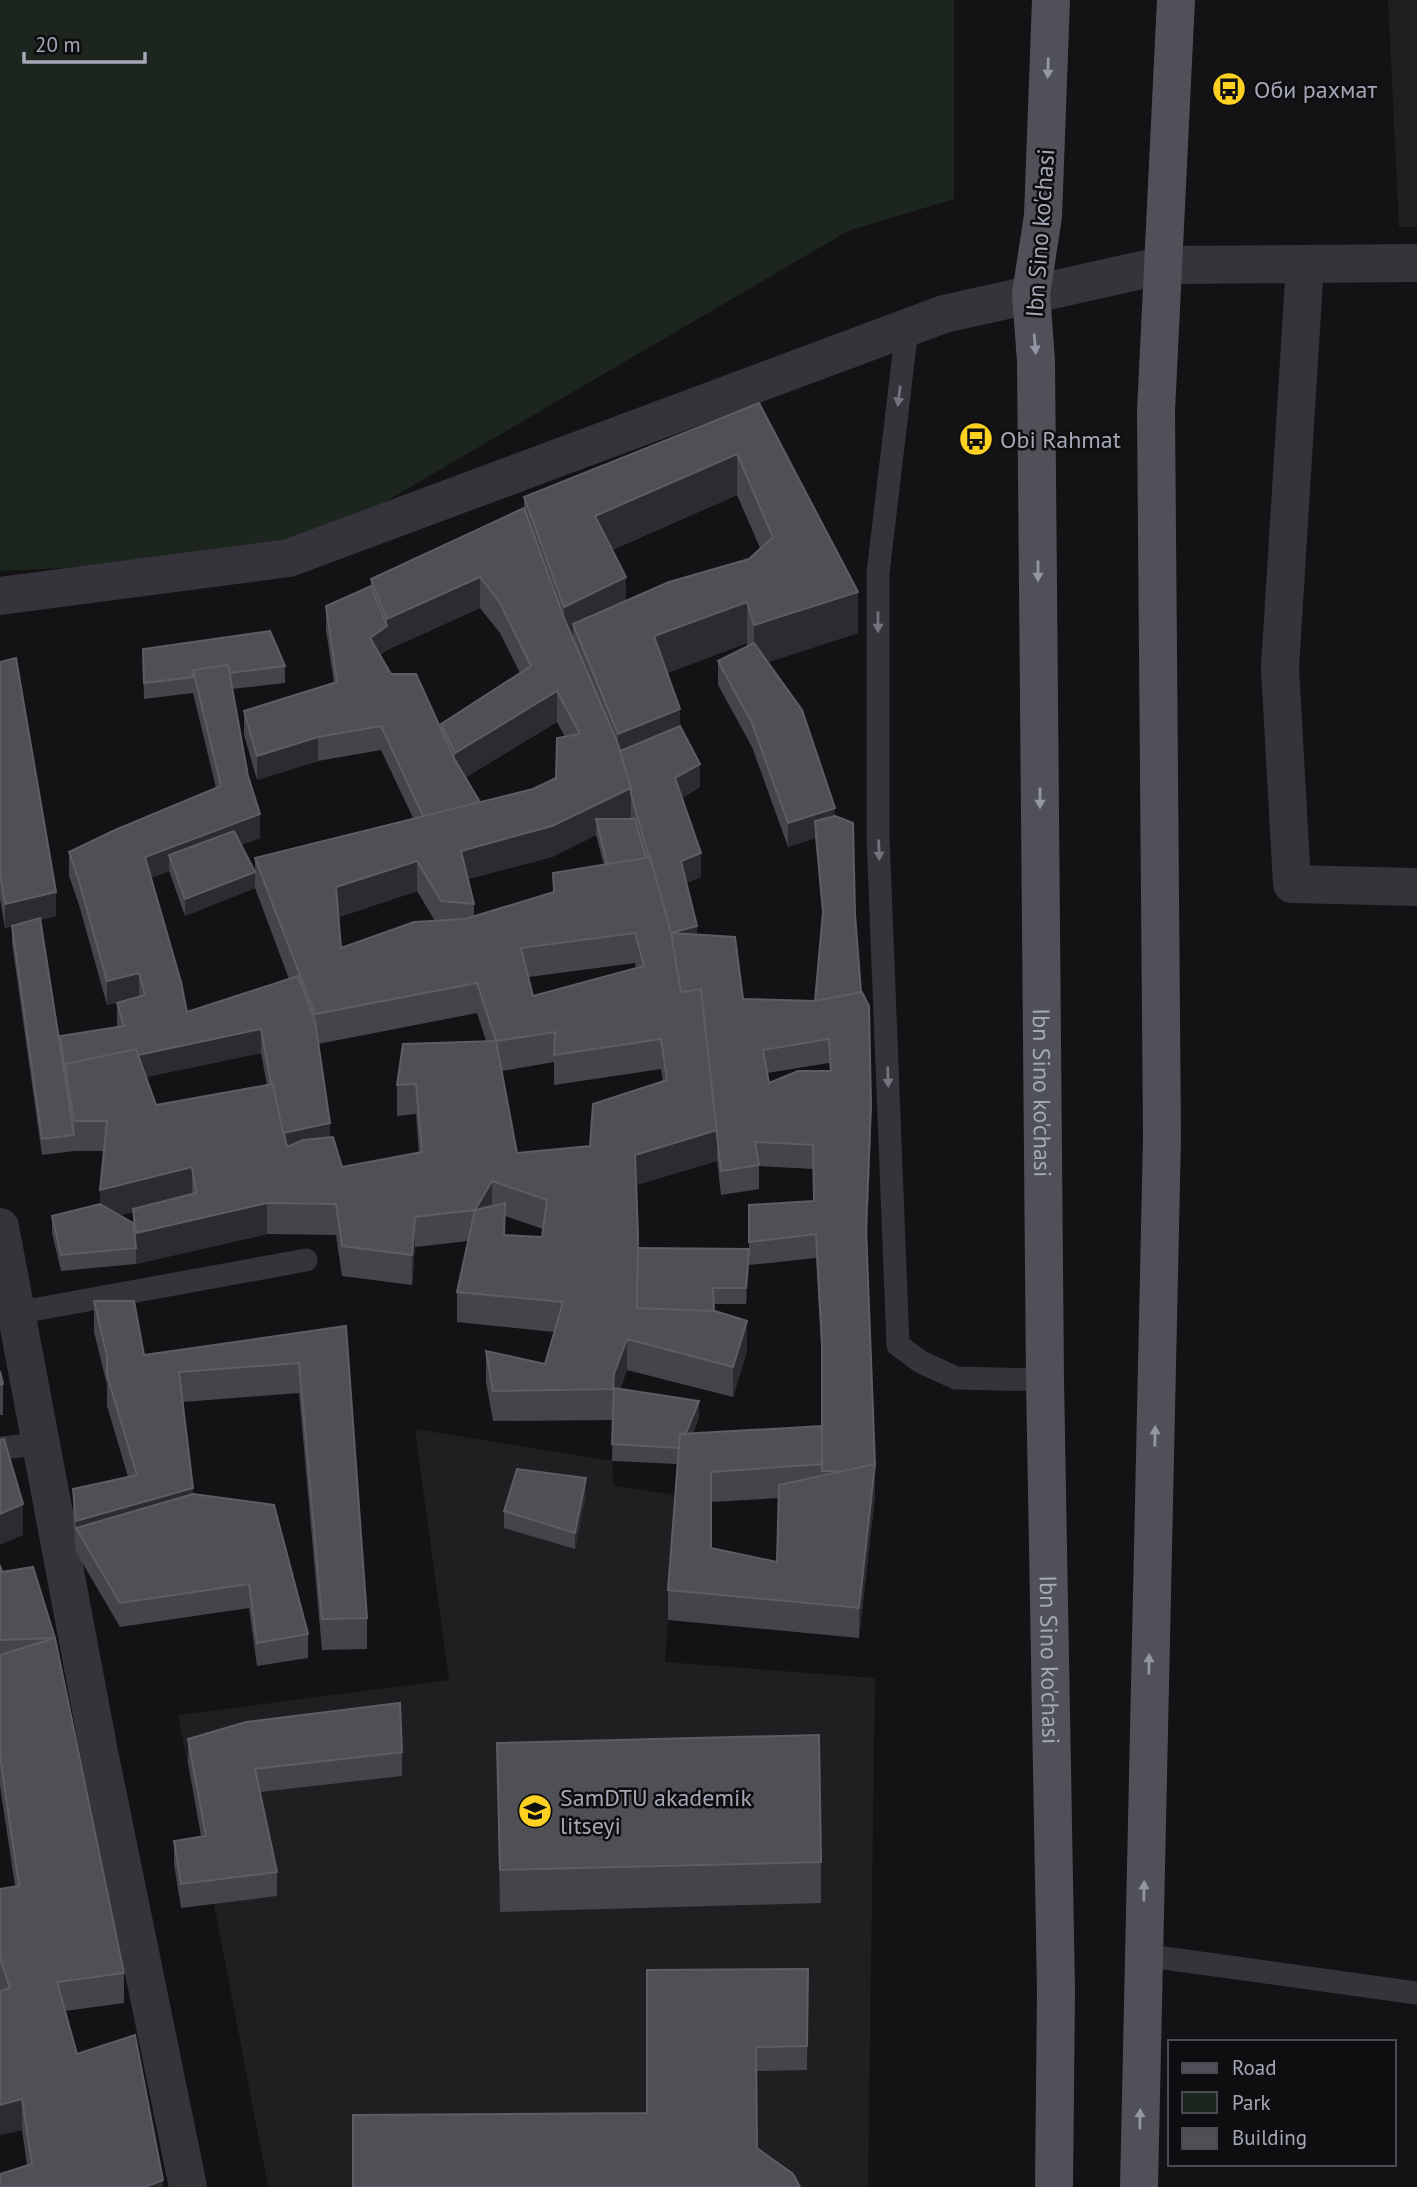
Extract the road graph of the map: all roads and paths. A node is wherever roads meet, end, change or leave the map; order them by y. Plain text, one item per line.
1 (1051, 0) edge
2 (1176, 0) edge
3 (1417, 263) edge
4 (1305, 264) junction
5 (1164, 265) junction
6 (1031, 294) junction
7 (907, 328) junction
8 (0, 596) edge
9 (1417, 887) edge
10 (0, 1227) edge
11 (306, 1260) dead end
12 (16, 1313) junction
13 (1045, 1381) junction
14 (41, 1444) junction
15 (0, 1448) edge
16 (1142, 1955) junction
17 (1417, 1993) edge
18 (188, 2187) edge
19 (1055, 2187) edge
20 (1139, 2187) edge

1 -> 6 main road, Ibn Sino ko'chasi
2 - 5 main road
3 - 4 street
4 - 5 street
4 - 9 street
5 - 6 street
16 -> 5 main road
6 - 7 street
6 -> 13 main road, Ibn Sino ko'chasi
7 - 8 street
7 -> 13 lane
10 - 12 street
11 - 12 lane
12 - 14 street
13 - 19 main road, Ibn Sino ko'chasi
14 - 15 lane
14 - 18 street
16 - 17 lane
20 -> 16 main road

